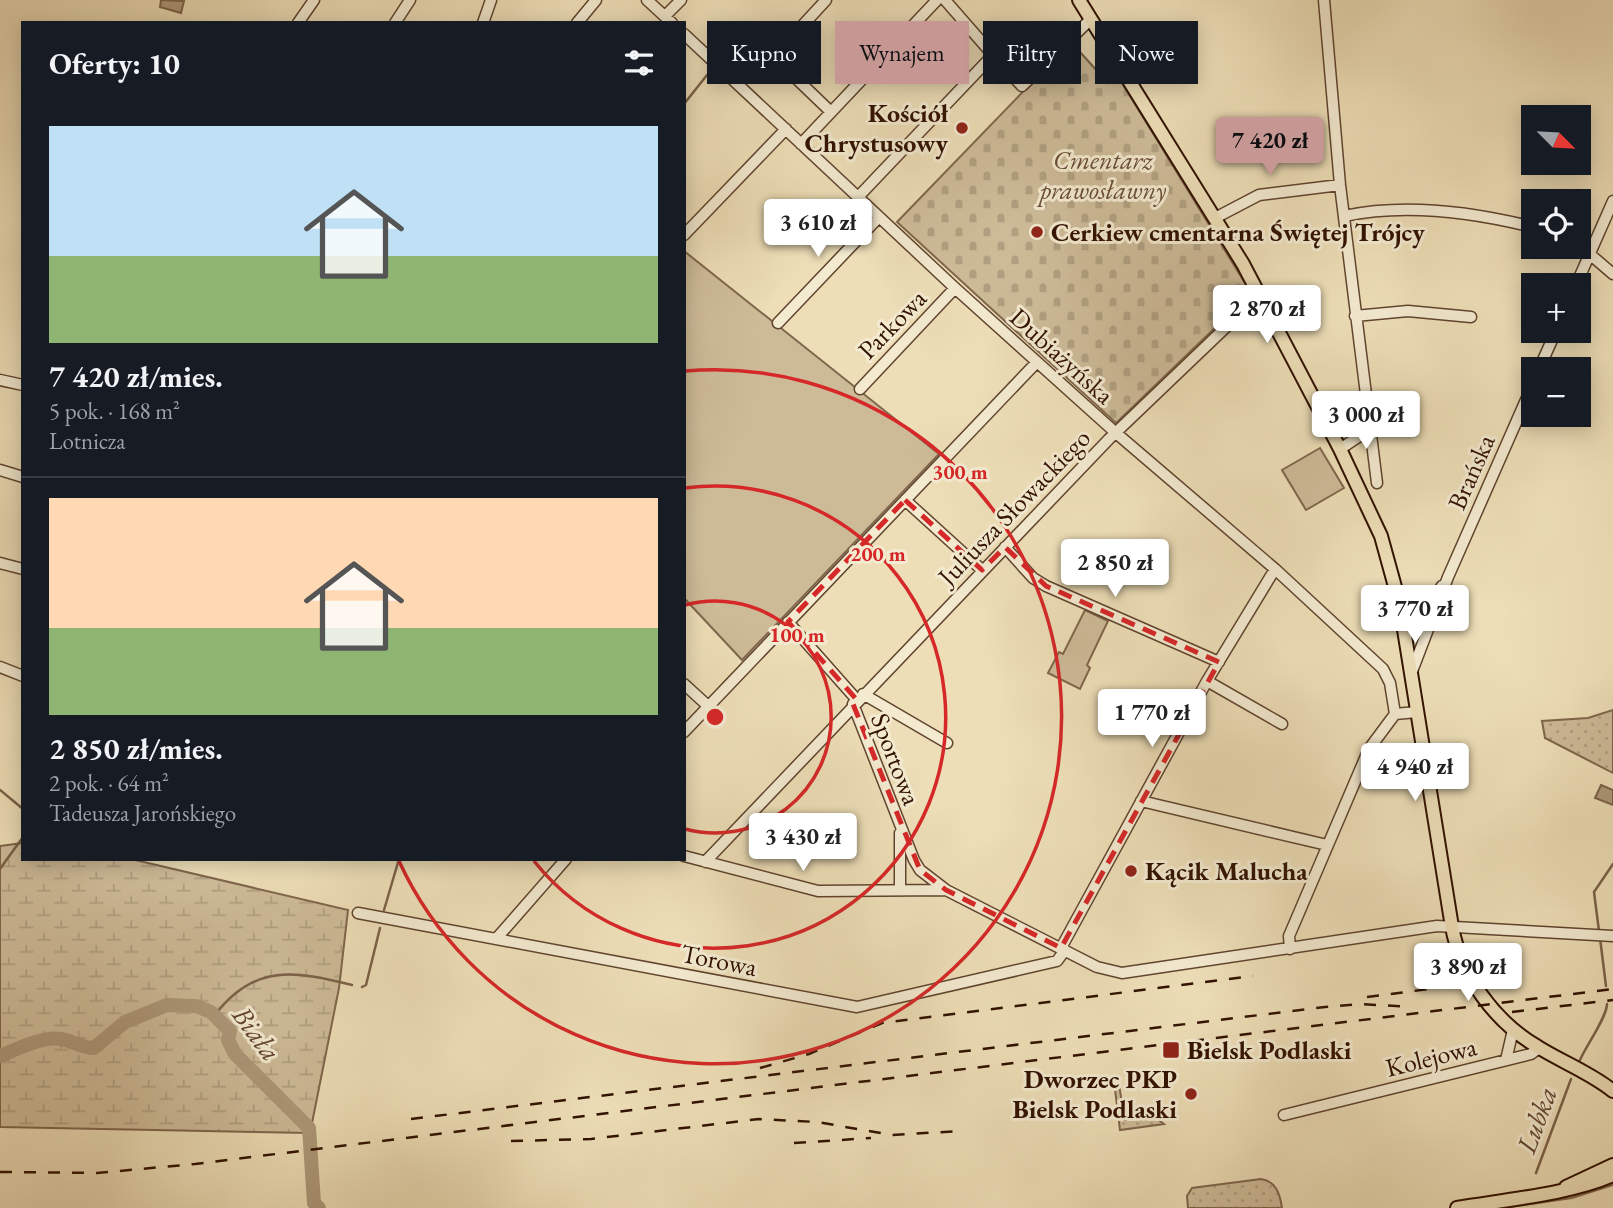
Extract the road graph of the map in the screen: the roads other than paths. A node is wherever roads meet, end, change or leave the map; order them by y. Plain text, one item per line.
1 (314, 0) edge
2 (410, 0) edge
3 (491, 0) edge
4 (596, 0) edge
5 (647, 0) edge
6 (681, 0) edge
7 (826, 0) edge
8 (937, 0) edge
9 (945, 0) edge
10 (1079, 0) edge
11 (1324, 0) edge
12 (1091, 19) junction
13 (669, 20) edge
14 (299, 21) edge
15 (396, 21) edge
16 (484, 21) edge
17 (579, 21) edge
18 (1081, 29) edge
19 (686, 36) edge
20 (983, 44) edge
21 (983, 66) edge
22 (831, 112) junction
23 (786, 129) junction
24 (801, 144) junction
25 (1340, 185) junction
26 (858, 197) junction
27 (1613, 201) edge
28 (1344, 216) junction
29 (879, 217) junction
30 (1214, 218) junction
31 (1521, 225) edge
32 (686, 233) edge
33 (1591, 252) joint
34 (1613, 274) edge
35 (955, 288) junction
36 (1262, 298) junction
37 (1355, 316) junction
38 (1471, 317) dead end
39 (778, 323) dead end
40 (1037, 362) junction
41 (0, 380) edge
42 (21, 385) edge
43 (860, 388) dead end
44 (1521, 411) edge
45 (1368, 426) junction
46 (1116, 433) junction
47 (1340, 449) junction
48 (0, 470) edge
49 (21, 476) edge
50 (1377, 483) dead end
51 (905, 500) junction
52 (1005, 547) junction
53 (0, 562) edge
54 (21, 568) edge
55 (1275, 569) junction
56 (982, 570) junction
57 (1448, 577) junction
58 (1399, 605) junction
59 (1417, 611) junction
60 (788, 622) junction
61 (1403, 623) junction
62 (1431, 626) junction
63 (1219, 662) junction
64 (0, 667) edge
65 (1411, 674) junction
66 (21, 675) edge
67 (1207, 681) junction
68 (686, 686) edge
69 (858, 699) junction
70 (708, 706) junction
71 (1417, 712) junction
72 (1395, 714) junction
73 (1282, 724) dead end
74 (686, 730) edge
75 (947, 743) dead end
76 (1141, 801) junction
77 (900, 829) junction
78 (1327, 845) junction
79 (686, 857) edge
80 (564, 861) edge
81 (705, 862) junction
82 (900, 889) junction
83 (946, 890) junction
84 (358, 913) dead end
85 (1451, 927) junction
86 (1609, 935) edge
87 (496, 939) junction
88 (1063, 949) junction
89 (1290, 949) junction
90 (1513, 1030) junction
91 (1539, 1048) junction
92 (1506, 1060) junction
93 (1613, 1091) edge
94 (1284, 1115) dead end
95 (1613, 1165) edge
96 (1613, 1175) edge
97 (1565, 1188) junction
98 (1457, 1208) edge

1 - 14 street
2 - 15 street
3 - 16 street
4 - 17 street
5 - 13 street
6 - 13 street
7 - 22 street
8 - 22 street
9 - 20 street
10 - 12 main road
11 - 25 street
12 - 18 street
12 - 30 main road
19 - 23 street, Dubiażyńska
21 - 26 street
22 - 24 street
23 - 24 street, Dubiażyńska
23 - 32 street
24 - 26 street, Dubiażyńska
25 - 28 street
25 - 30 street
26 - 29 street, Dubiażyńska
27 - 33 street
28 - 31 street
28 - 37 street
29 - 35 street, Dubiażyńska
29 - 39 street
30 - 36 main road
33 - 34 street
35 - 40 street, Dubiażyńska
35 - 43 street, Parkowa
36 - 46 street, Juliusza Słowackiego
36 - 47 main road
37 - 38 street
37 - 45 street
40 - 46 street, Dubiażyńska
40 - 51 street
41 - 42 street
44 - 57 street, Brańska
45 - 47 street
45 - 50 street
46 - 52 street, Juliusza Słowackiego
46 - 55 street, Dubiażyńska
47 - 58 main road
48 - 49 street
51 - 56 street
51 - 60 street
52 - 56 street, Juliusza Słowackiego
52 - 63 street
53 - 54 street
55 - 63 street
55 - 72 street, Dubiażyńska
56 - 69 street, Juliusza Słowackiego
57 - 59 street, Brańska
57 - 62 street, Brańska
58 - 59 street
58 - 61 main road
59 - 61 street, Brańska
60 - 69 street, Sportowa
60 - 70 street
61 - 62 street
61 - 65 main road
62 - 65 street, Brańska
63 - 67 street
64 - 66 street
65 - 71 main road
67 - 73 street
67 - 76 street
68 - 70 street
69 - 75 street
69 - 77 street, Sportowa
69 - 81 street, Juliusza Słowackiego
70 - 74 street
71 - 72 street
71 - 85 main road
72 - 78 street
76 - 78 street
76 - 88 street
77 - 82 street, Sportowa
77 - 83 street, Sportowa
78 - 89 street
79 - 81 street
80 - 87 street
81 - 82 street
82 - 83 street, Sportowa
83 - 88 street, Sportowa
84 - 87 street, Torowa
85 - 86 street, Sportowa
85 - 89 street, Sportowa
85 - 90 main road
87 - 88 street, Torowa
88 - 89 street, Sportowa
90 - 91 main road
90 - 92 street, Kolejowa
91 - 92 street, Kolejowa
91 - 93 main road
92 - 94 street, Kolejowa
95 - 97 main road
96 - 97 main road
97 - 98 main road

